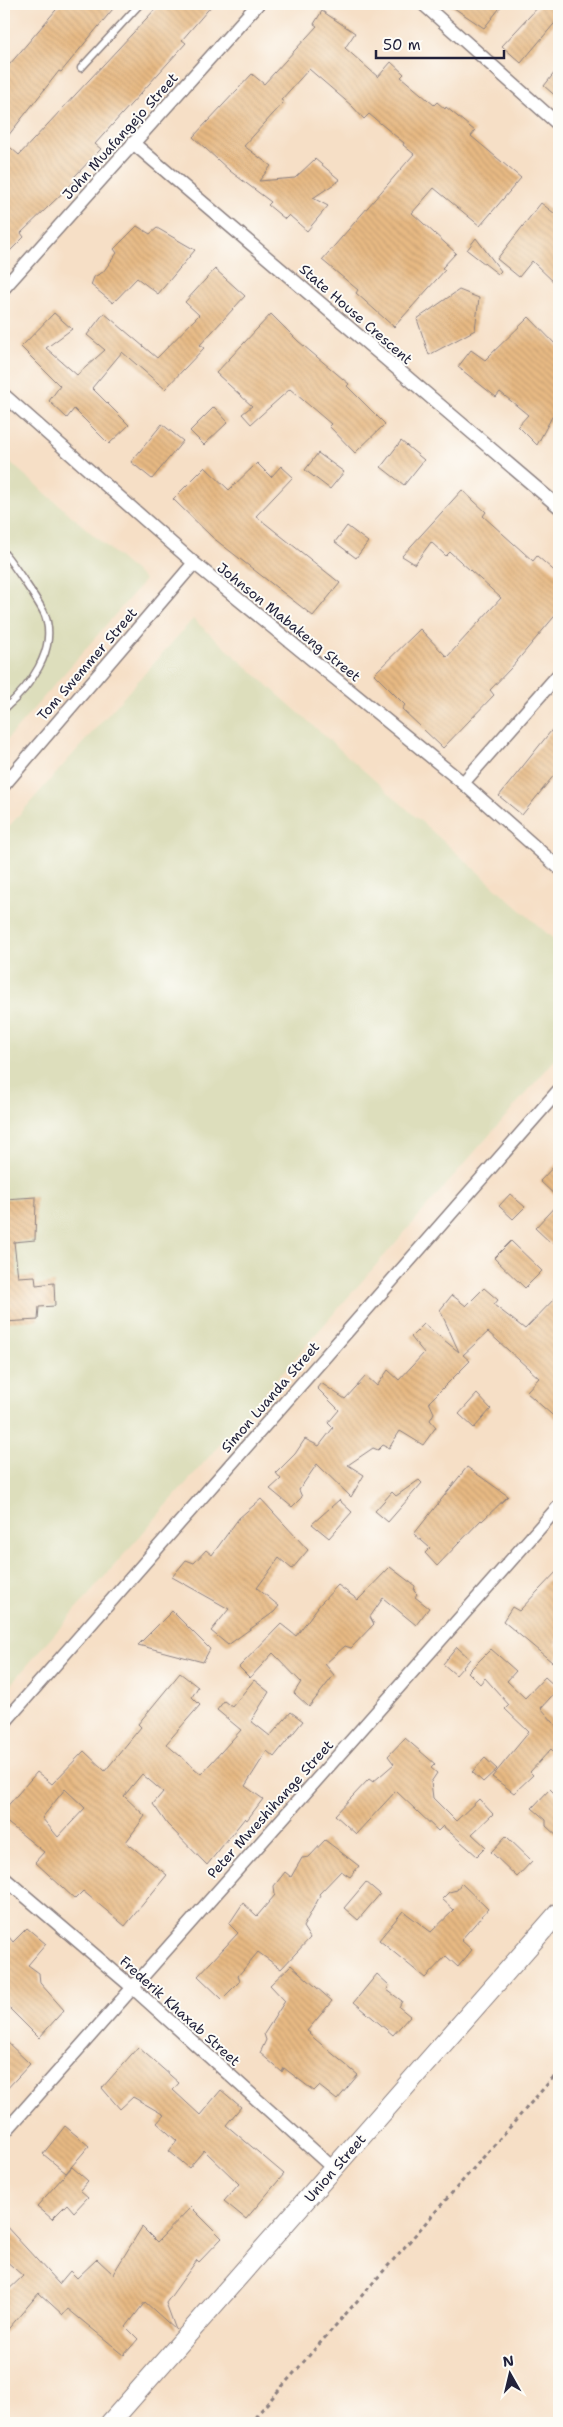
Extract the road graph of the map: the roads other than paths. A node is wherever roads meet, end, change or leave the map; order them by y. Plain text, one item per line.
1 (140, 4) edge
2 (258, 4) edge
3 (423, 4) edge
4 (82, 68) dead end
5 (559, 125) edge
6 (133, 143) junction
7 (4, 288) edge
8 (4, 395) edge
9 (559, 507) edge
10 (4, 553) edge
11 (194, 563) junction
12 (559, 674) edge
13 (4, 709) edge
14 (463, 783) junction
15 (4, 785) edge
16 (559, 868) edge
17 (559, 1090) edge
18 (559, 1506) edge
19 (4, 1723) edge
20 (4, 1878) edge
21 (559, 1912) edge
22 (132, 1987) junction
23 (4, 2133) edge
24 (334, 2169) junction
25 (110, 2423) edge

1 - 4 lane
2 - 6 street, John Muafangejo Street
3 - 5 street
6 - 7 street, John Muafangejo Street
6 - 9 street, State House Crescent
8 - 11 street, Johnson Mabakeng Street
10 - 13 lane
11 - 14 street, Johnson Mabakeng Street
11 - 15 street, Tom Swemmer Street
12 - 14 street
14 - 16 street, Johnson Mabakeng Street
17 - 19 street, Simon Luanda Street
18 - 22 street, Peter Mweshihange Street
20 - 22 street, Frederik Khaxab Street
21 - 24 main road, Union Street
22 - 23 street, Peter Mweshihange Street
22 - 24 street, Frederik Khaxab Street
24 - 25 main road, Union Street

